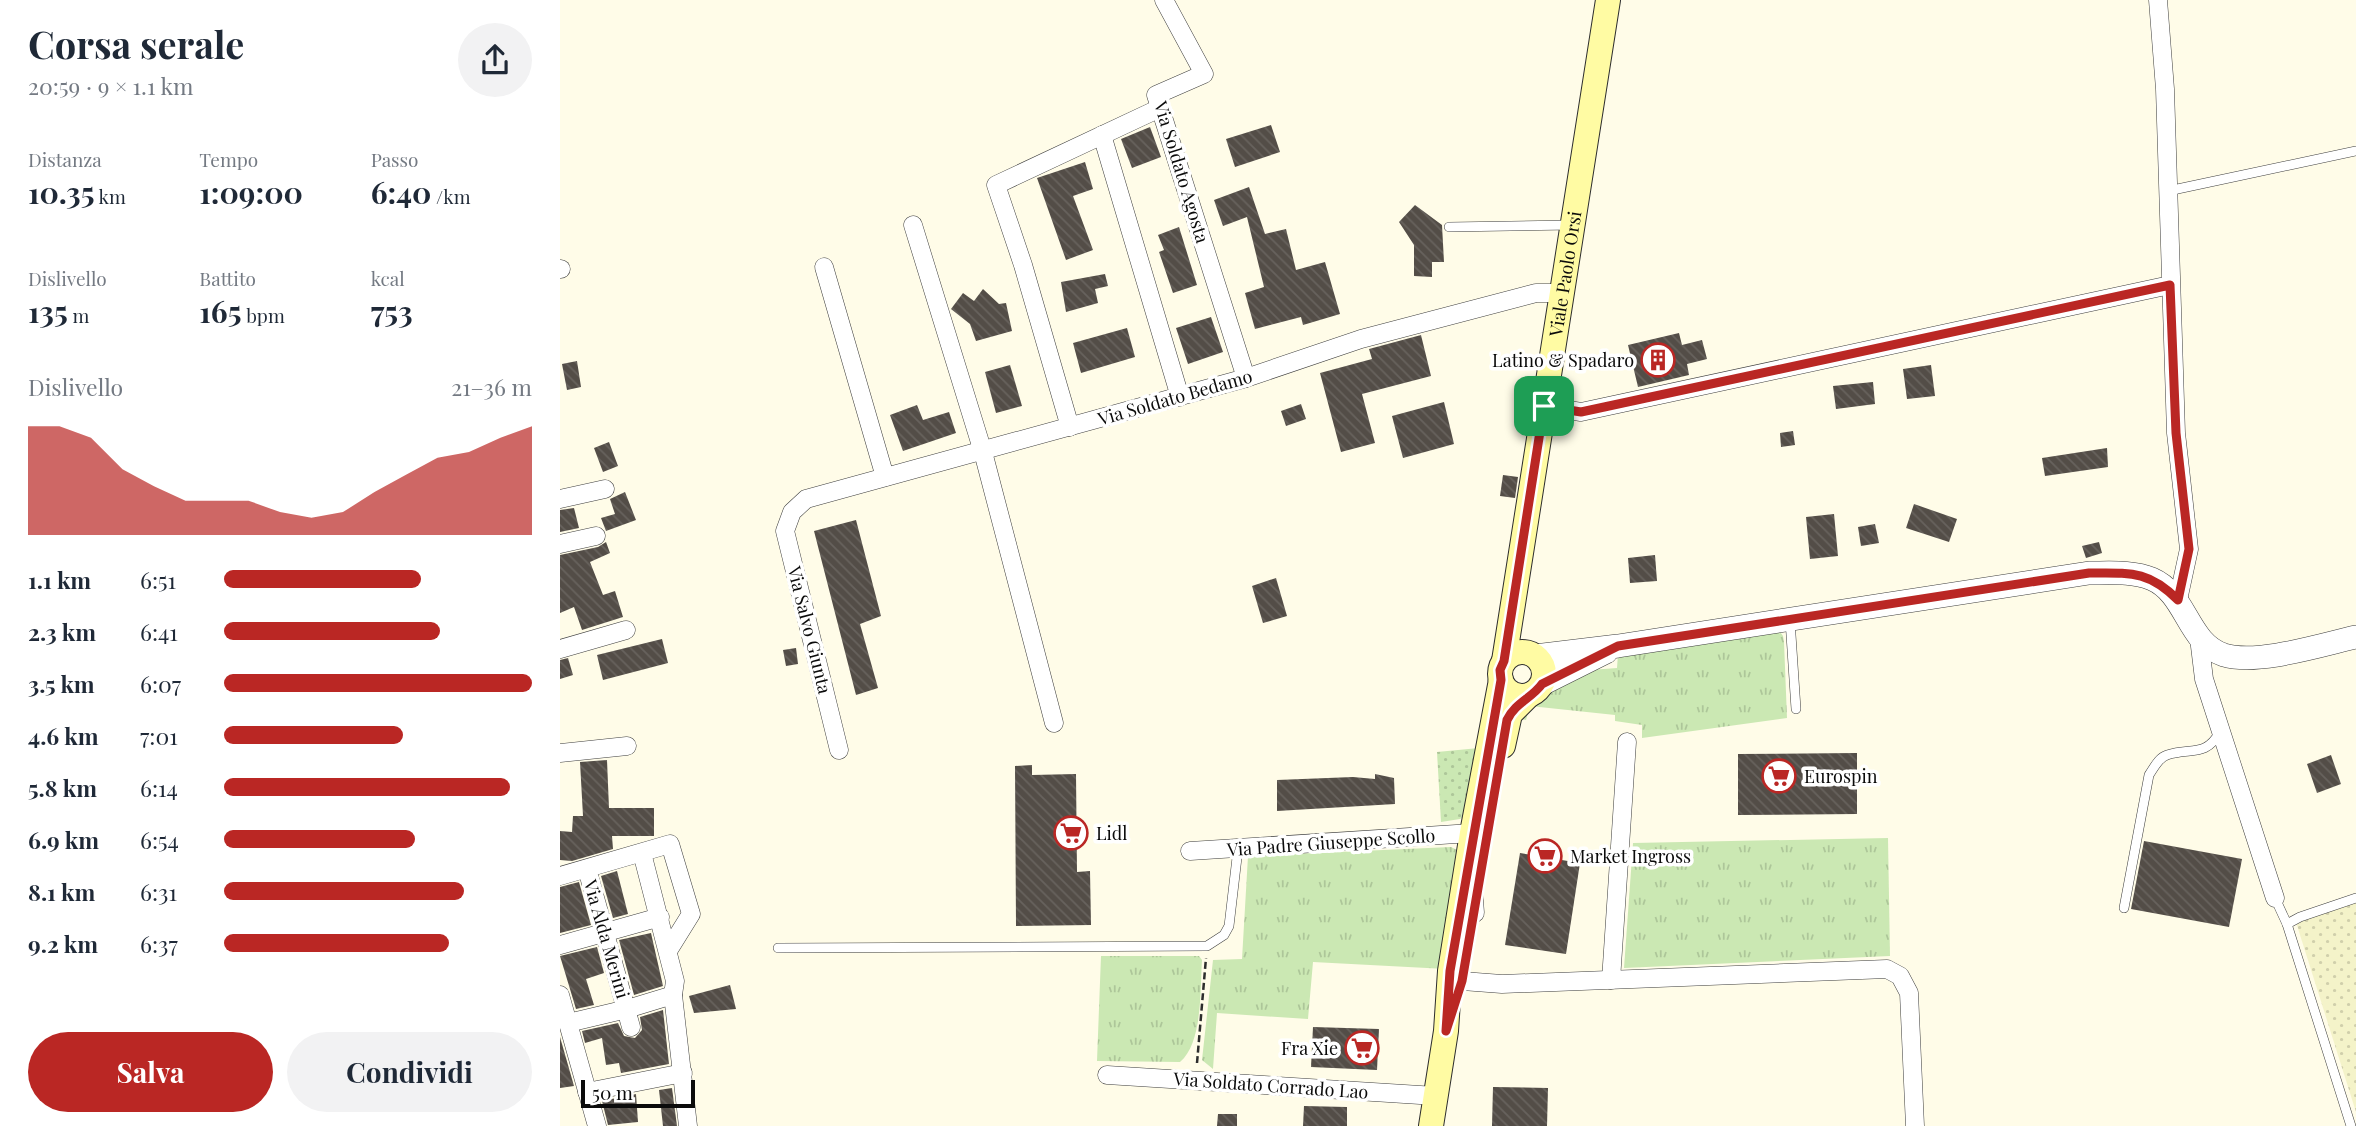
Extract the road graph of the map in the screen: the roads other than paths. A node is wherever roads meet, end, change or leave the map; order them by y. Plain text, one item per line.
1 (1164, 0) edge
2 (1608, 0) edge
3 (2158, 0) edge
4 (1160, 108) junction
5 (1102, 135) junction
6 (2356, 150) edge
7 (2168, 191) junction
8 (913, 225) dead end
9 (1573, 225) junction
10 (1449, 227) dead end
11 (824, 267) dead end
12 (2170, 285) junction
13 (1563, 293) junction
14 (1246, 378) junction
15 (1180, 397) junction
16 (1544, 406) junction
17 (1070, 427) junction
18 (983, 452) junction
19 (885, 477) junction
20 (605, 489) dead end
21 (560, 499) edge
22 (792, 512) joint
23 (596, 536) dead end
24 (560, 544) edge
25 (1515, 588) junction
26 (2178, 600) junction
27 (1790, 619) junction
28 (626, 630) dead end
29 (2356, 637) edge
30 (2199, 638) junction
31 (1618, 646) junction
32 (560, 649) edge
33 (1533, 655) junction
34 (1502, 670) junction
35 (1535, 690) junction
36 (1796, 709) dead end
37 (1054, 723) dead end
38 (2220, 730) junction
39 (1504, 742) junction
40 (1627, 742) dead end
41 (627, 746) dead end
42 (839, 750) dead end
43 (560, 753) edge
44 (1472, 833) junction
45 (1238, 849) junction
46 (1190, 851) dead end
47 (642, 853) junction
48 (587, 869) junction
49 (560, 876) edge
50 (2275, 898) joint
51 (2356, 898) edge
52 (2124, 908) dead end
53 (1475, 913) junction
54 (660, 917) junction
55 (2287, 924) junction
56 (605, 934) junction
57 (560, 945) edge
58 (778, 948) dead end
59 (668, 951) junction
60 (1455, 980) junction
61 (1611, 980) junction
62 (560, 995) edge
63 (673, 995) junction
64 (627, 1009) junction
65 (565, 1020) edge
66 (631, 1027) dead end
67 (683, 1073) junction
68 (1107, 1075) dead end
69 (587, 1092) junction
70 (1436, 1096) junction
71 (597, 1126) edge
72 (688, 1126) edge
73 (1431, 1126) edge
74 (1915, 1126) edge
75 (2351, 1126) edge

1 - 4 street, Via Soldato Agosta
2 - 9 main road, Viale Paolo Orsi
3 - 7 street
4 - 5 street
4 - 14 street, Via Soldato Agosta
5 - 15 street
5 - 17 street
6 - 7 lane
7 - 12 street
8 - 18 street
9 - 10 lane
9 - 13 main road, Viale Paolo Orsi
11 - 19 street
12 - 16 street
12 - 26 street
13 - 14 street, Via Soldato Bedamo
13 - 16 main road, Viale Paolo Orsi
14 - 15 street, Via Soldato Bedamo
15 - 17 street, Via Soldato Bedamo
16 - 25 main road, Viale Paolo Orsi
17 - 18 street, Via Soldato Bedamo
18 - 19 street, Via Soldato Bedamo
18 - 37 street
19 - 22 street, Via Soldato Bedamo
20 - 21 street
22 - 42 street, Via Salvo Giunta
23 - 24 street
25 - 33 main road
25 - 34 main road
26 - 27 street
26 - 30 street
27 - 31 street
27 - 36 lane
28 - 32 street
29 - 30 street
30 - 38 street
31 - 33 street
31 - 35 street
33 - 34 main road
33 - 35 main road
34 - 35 main road
34 - 44 main road
35 - 39 main road
38 - 50 street
38 - 52 lane
39 - 44 street
39 - 53 main road
40 - 61 street
41 - 43 street
44 - 45 street, Via Padre Giuseppe Scollo
44 - 53 street
44 - 60 main road
45 - 46 street, Via Padre Giuseppe Scollo
45 - 58 lane
47 - 48 street
47 - 54 street
47 - 59 street
48 - 49 street
48 - 56 street, Via Alda Merini
50 - 55 lane
51 - 55 lane
53 - 60 main road
54 - 56 street
54 - 59 street
55 - 75 lane
56 - 57 street
56 - 64 street, Via Alda Merini
59 - 63 street
60 - 61 street
60 - 70 main road
61 - 74 street
62 - 65 street
63 - 64 street
63 - 67 street
64 - 65 street
64 - 66 street, Via Alda Merini
65 - 69 street
67 - 69 street
67 - 72 street
68 - 70 street, Via Soldato Corrado Lao
69 - 71 street
70 - 73 main road

